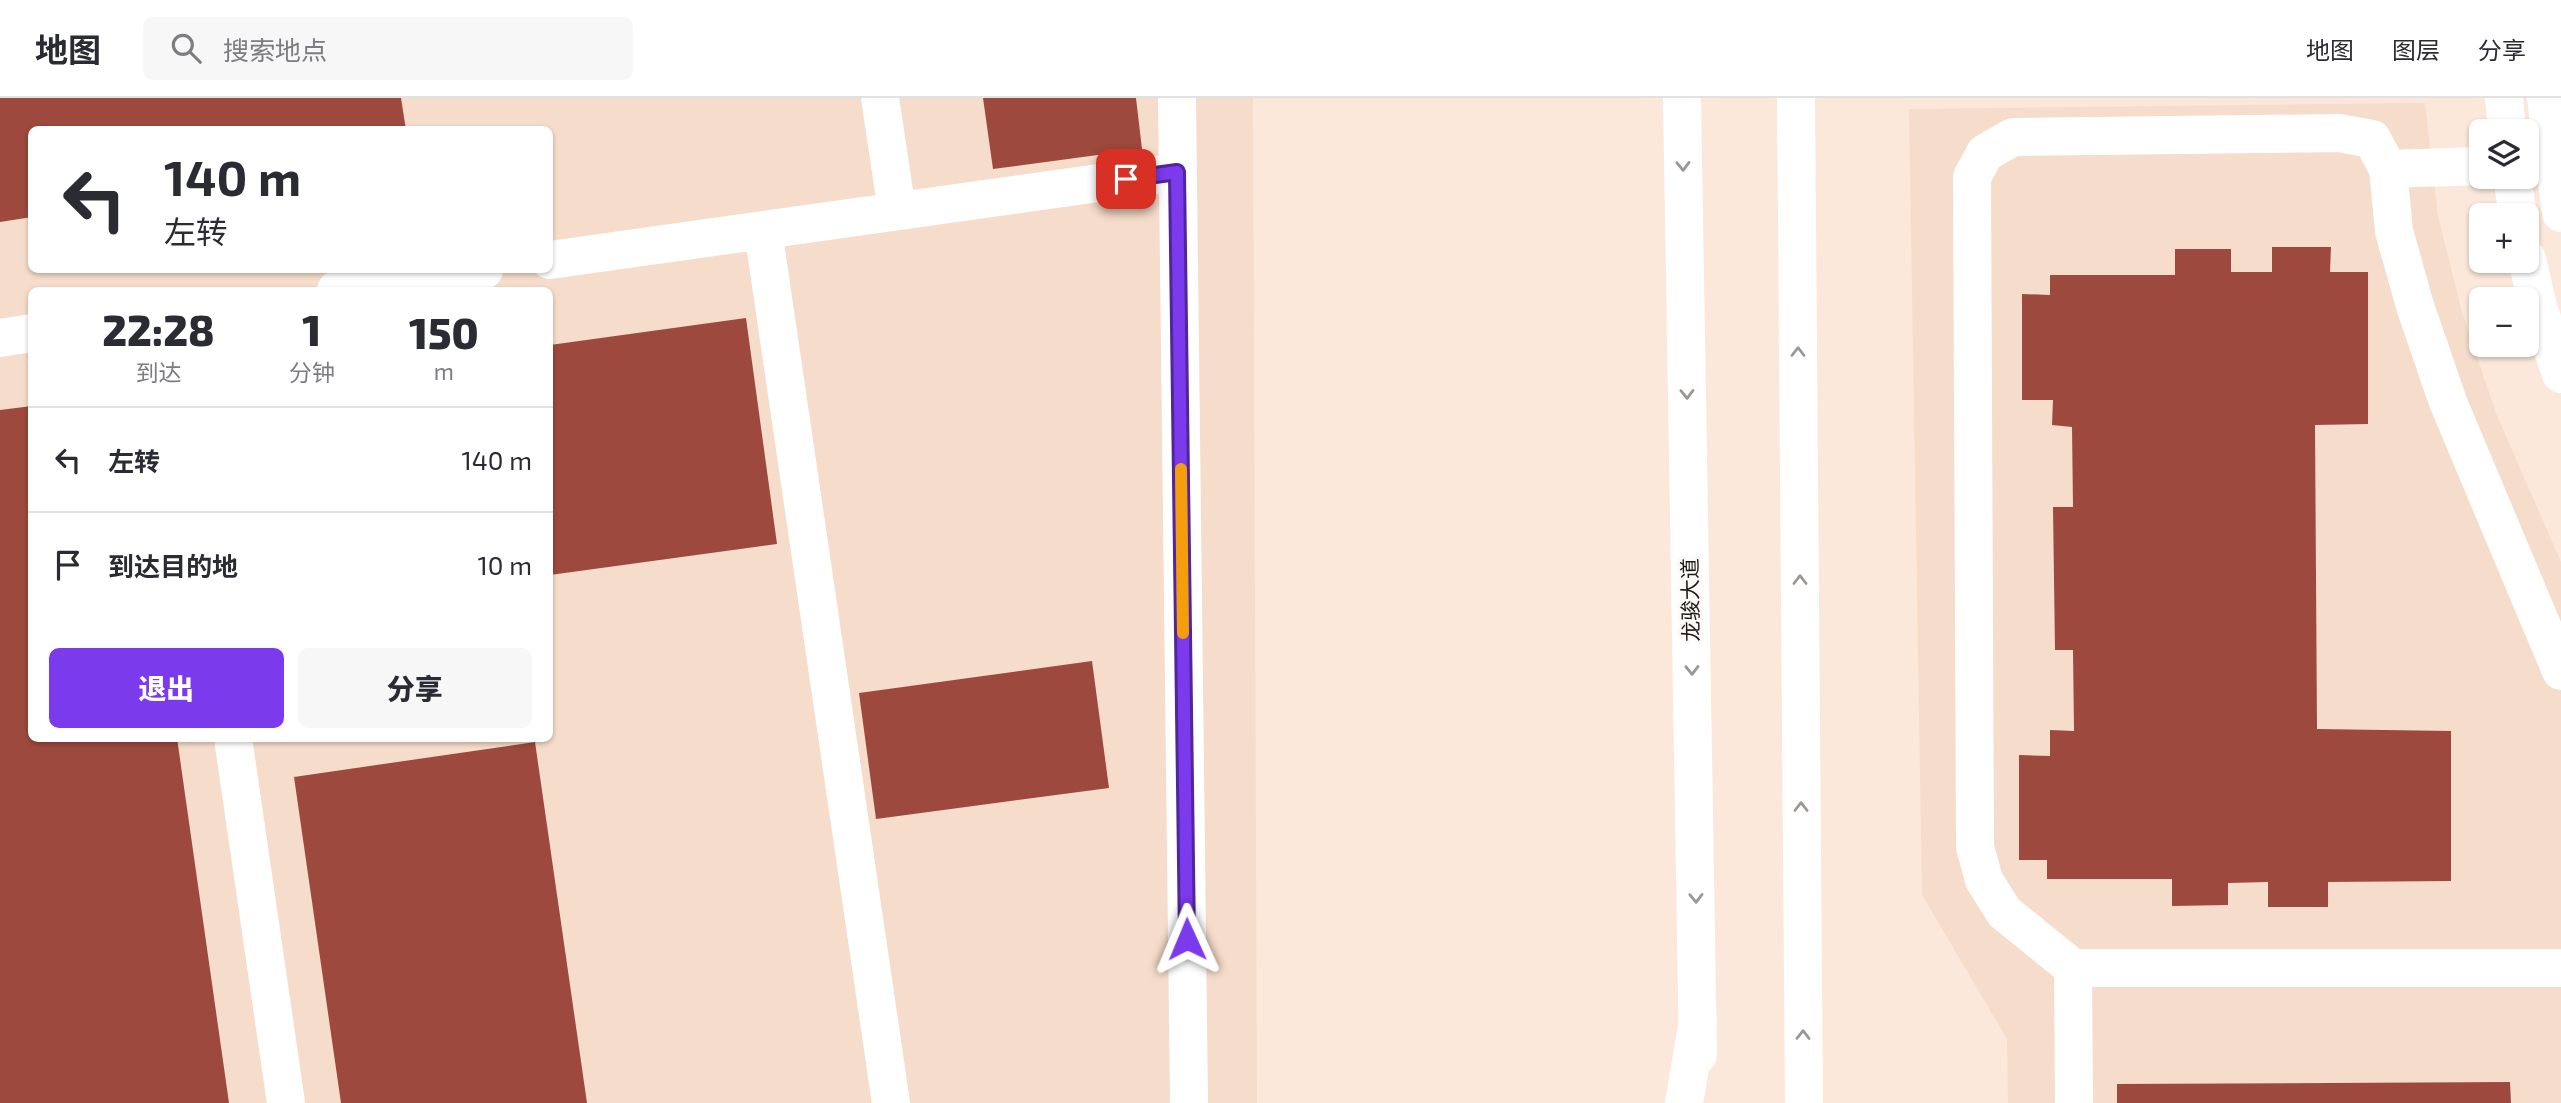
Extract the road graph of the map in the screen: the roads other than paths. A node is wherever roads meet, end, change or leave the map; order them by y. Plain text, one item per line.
1 (880, 98) edge
2 (1177, 98) edge
3 (1682, 98) edge
4 (1796, 98) edge
5 (2504, 98) edge
6 (2546, 98) edge
7 (2506, 119) edge
8 (2469, 166) edge
9 (2388, 169) junction
10 (1177, 172) junction
11 (897, 211) junction
12 (2561, 213) edge
13 (764, 230) junction
14 (553, 260) edge
15 (462, 273) edge
16 (2530, 273) edge
17 (358, 287) edge
18 (28, 334) edge
19 (0, 338) edge
20 (2561, 374) edge
21 (2561, 671) edge
22 (234, 742) edge
23 (2073, 968) junction
24 (2561, 968) edge
25 (1698, 1021) junction
26 (286, 1103) edge
27 (891, 1103) edge
28 (1189, 1103) edge
29 (1684, 1103) edge
30 (1699, 1103) edge
31 (1804, 1103) edge
32 (2074, 1103) edge

1 - 11 main road
2 - 10 main road
3 -> 25 main road, 龙骏大道
31 -> 4 main road
5 - 7 main road
6 - 12 main road
8 - 9 main road
9 - 21 main road
9 - 23 main road
10 - 11 main road
10 - 28 main road
11 - 13 main road
13 - 14 main road
13 - 27 main road
15 - 17 main road
16 - 20 main road
18 - 19 main road
22 - 26 main road
23 - 24 main road
23 - 32 main road
25 - 29 main road
25 - 30 main road, 龙骏大道

